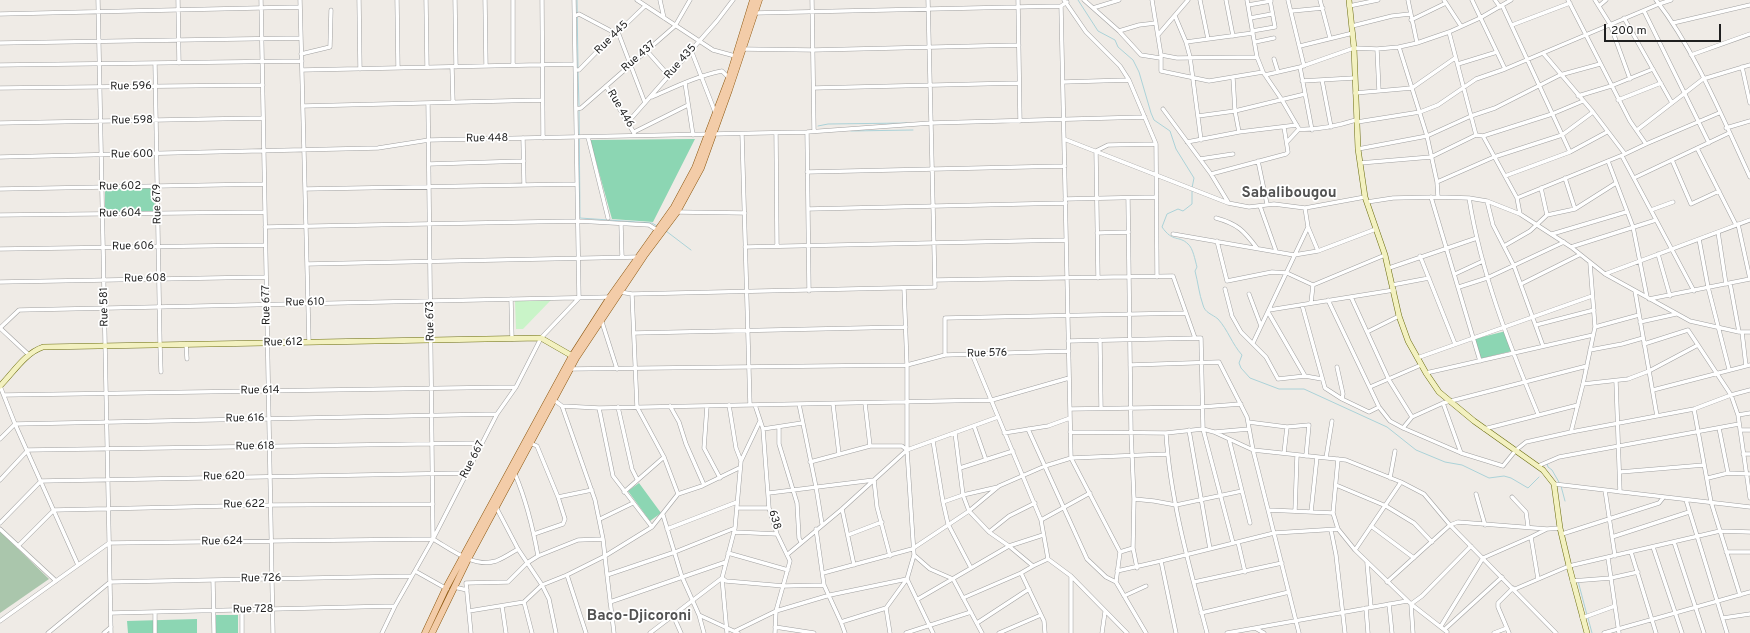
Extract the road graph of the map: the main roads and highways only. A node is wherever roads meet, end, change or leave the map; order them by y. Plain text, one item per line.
1 (753, 0) edge
2 (759, 0) edge
3 (1349, 3) edge
4 (740, 49) junction
5 (709, 134) junction
6 (617, 294) junction
7 (600, 318) junction
8 (574, 357) junction
9 (0, 386) edge
10 (529, 442) junction
11 (495, 503) junction
12 (450, 589) junction
13 (425, 633) edge
14 (432, 633) edge
15 (1586, 633) edge

1 - 4 main road
2 - 4 main road
3 - 15 main road
4 - 5 main road
4 - 5 main road
5 - 6 main road
5 - 6 main road
6 - 7 main road
6 - 7 main road
7 - 8 main road
8 - 9 main road, Rue 612
8 - 10 main road
10 - 11 main road
10 - 11 main road
11 - 12 main road
12 - 13 main road
12 - 14 main road

